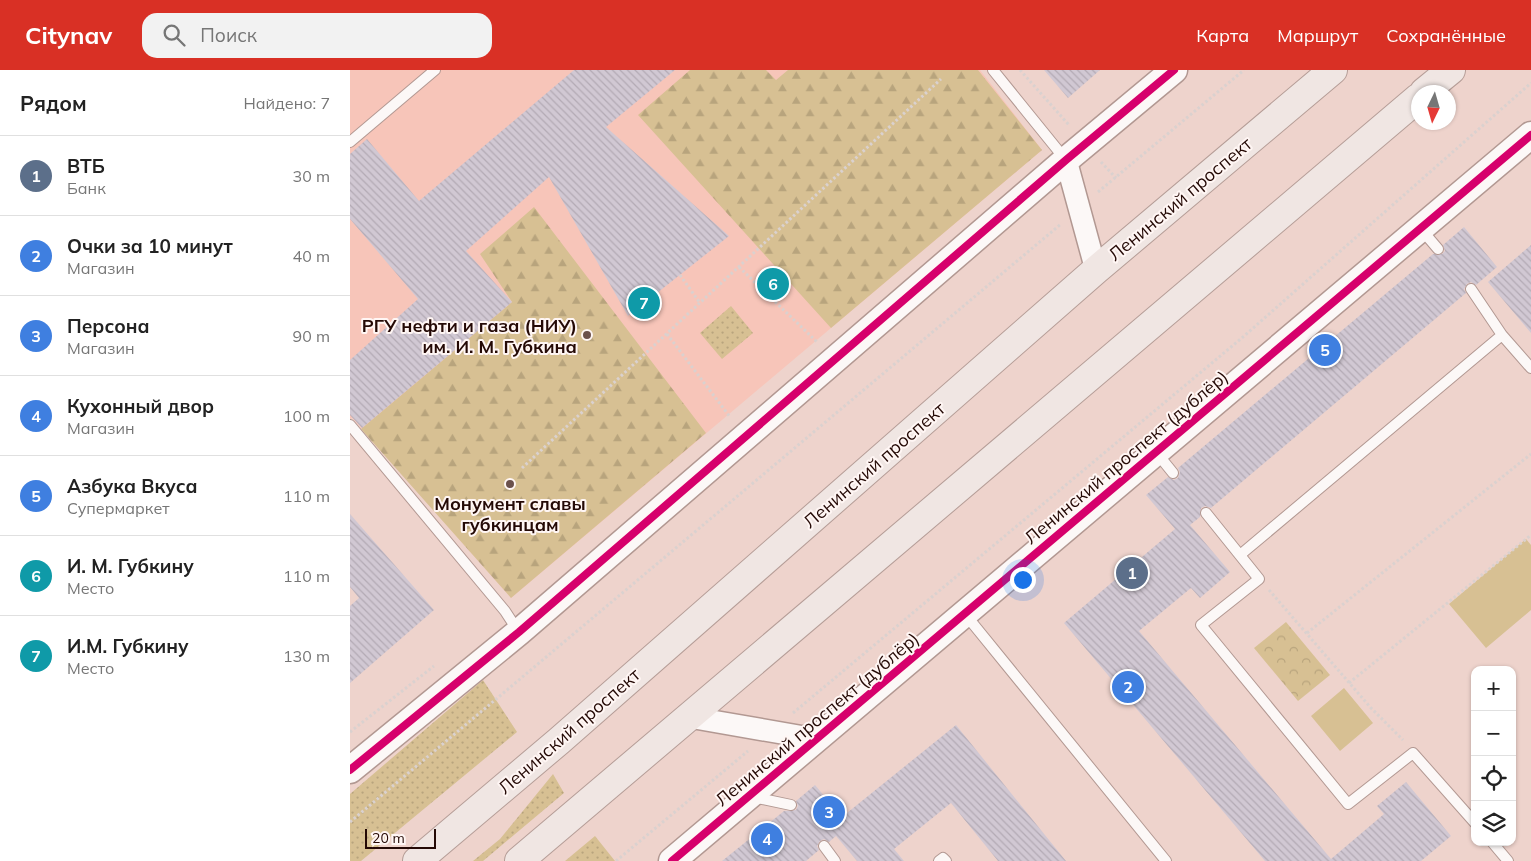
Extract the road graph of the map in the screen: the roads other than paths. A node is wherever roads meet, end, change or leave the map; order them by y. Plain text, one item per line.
1 (435, 70) edge
2 (993, 70) edge
3 (1174, 70) edge
4 (1333, 70) edge
5 (1451, 70) edge
6 (1433, 85) edge
7 (1411, 104) edge
8 (1531, 135) edge
9 (350, 142) edge
10 (1066, 160) junction
11 (1421, 228) junction
12 (1438, 249) dead end
13 (1096, 270) junction
14 (1470, 289) dead end
15 (1502, 335) junction
16 (1531, 368) edge
17 (350, 425) edge
18 (1156, 451) junction
19 (1173, 473) dead end
20 (1206, 513) dead end
21 (1240, 555) junction
22 (966, 614) junction
23 (519, 632) junction
24 (689, 716) junction
25 (816, 739) junction
26 (350, 770) edge
27 (747, 796) junction
28 (791, 805) dead end
29 (1471, 818) edge
30 (824, 846) dead end
31 (1495, 846) edge
32 (416, 861) edge
33 (519, 861) edge
34 (672, 861) edge
35 (835, 861) edge
36 (939, 861) edge
37 (946, 861) edge
38 (1166, 861) edge
39 (1508, 861) edge

1 - 9 lane
2 - 10 lane
3 - 10 street
4 - 13 main road, Ленинский проспект
5 - 6 main road
7 - 24 main road
8 - 11 street, Ленинский проспект (дублёр)
10 - 13 street
10 - 23 street
11 - 12 lane
11 - 18 street, Ленинский проспект (дублёр)
13 - 32 main road, Ленинский проспект
14 - 15 lane
15 - 16 lane
15 - 21 lane
17 - 23 lane
18 - 19 lane
18 - 22 street, Ленинский проспект (дублёр)
20 - 21 lane
21 - 29 lane
22 - 25 street, Ленинский проспект (дублёр)
22 - 38 lane
23 - 26 street
24 - 25 street
24 - 33 main road
25 - 27 street, Ленинский проспект (дублёр)
27 - 28 lane
27 - 34 street, Ленинский проспект (дублёр)
30 - 35 lane
31 - 39 lane
36 - 37 lane

